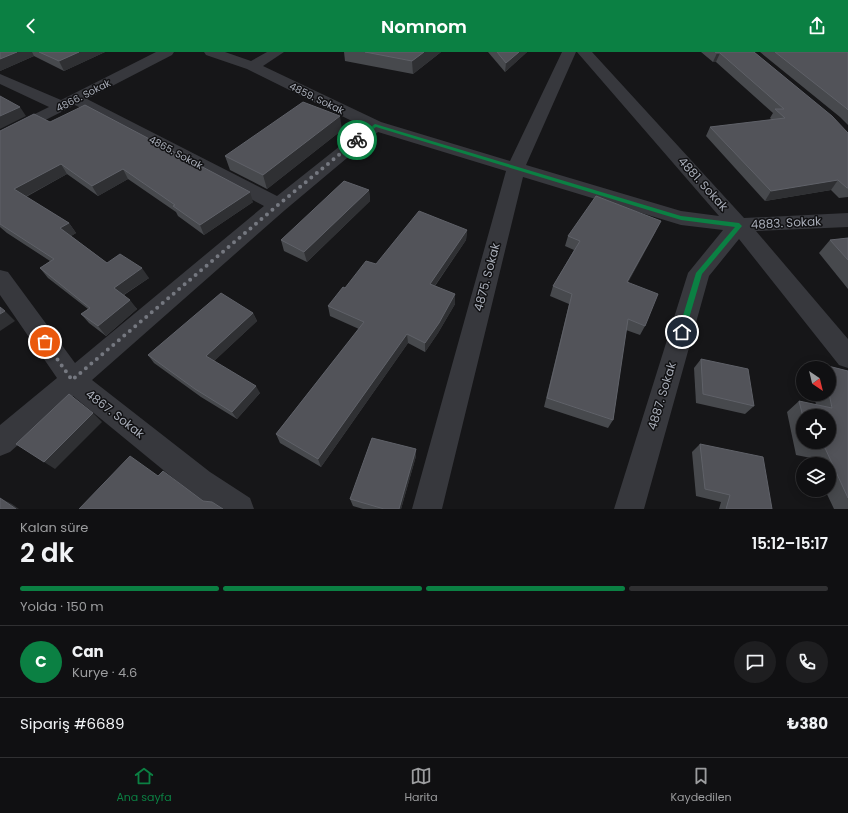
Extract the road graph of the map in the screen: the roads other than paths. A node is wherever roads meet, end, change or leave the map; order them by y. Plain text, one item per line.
1 (167, 52) edge
2 (211, 52) edge
3 (277, 52) edge
4 (569, 52) edge
5 (584, 52) edge
6 (252, 66) junction
7 (0, 78) edge
8 (68, 103) junction
9 (375, 126) junction
10 (0, 138) edge
11 (516, 168) junction
12 (278, 205) junction
13 (848, 220) edge
14 (739, 226) junction
15 (0, 278) edge
16 (848, 357) edge
17 (72, 380) junction
18 (0, 443) edge
19 (239, 509) edge
20 (427, 509) edge
21 (629, 509) edge

1 - 8 street, 4866. Sokak
2 - 6 street, 4859. Sokak
3 - 6 street
4 - 11 street, 4875. Sokak
5 - 14 street, 4881. Sokak
6 - 9 street, 4859. Sokak
7 - 8 street, 4865. Sokak
8 - 10 street, 4866. Sokak
8 - 12 street, 4865. Sokak
9 - 11 street, 4859. Sokak
9 - 12 street
11 - 14 street, 4883. Sokak
11 - 20 street, 4875. Sokak
12 - 17 street
13 - 14 street, 4883. Sokak
14 - 16 street, 4881. Sokak
14 - 21 street, 4887. Sokak
15 - 17 street, 4867. Sokak
17 - 18 street
17 - 19 street, 4867. Sokak

